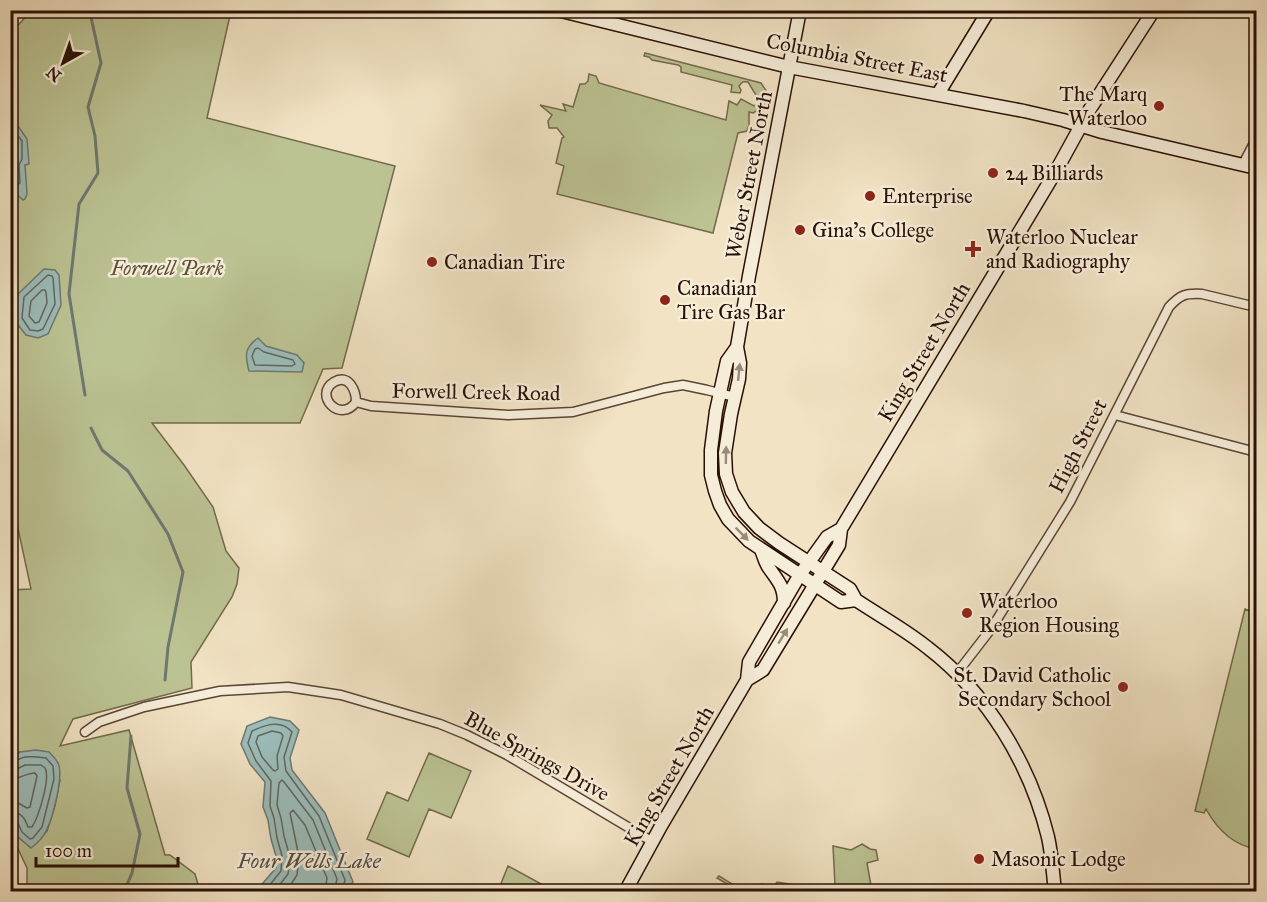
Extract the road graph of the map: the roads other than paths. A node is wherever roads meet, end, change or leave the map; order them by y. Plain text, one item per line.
1 (556, 10) edge
2 (800, 10) edge
3 (989, 10) edge
4 (1154, 10) edge
5 (789, 67) junction
6 (938, 94) junction
7 (1080, 126) junction
8 (1257, 139) edge
9 (1243, 164) junction
10 (1257, 168) edge
11 (1257, 307) edge
12 (737, 347) junction
13 (720, 393) junction
14 (735, 397) junction
15 (356, 402) dead end
16 (1115, 415) junction
17 (1257, 452) edge
18 (841, 529) junction
19 (761, 550) junction
20 (808, 562) junction
21 (822, 571) junction
22 (800, 576) junction
23 (813, 585) junction
24 (856, 600) junction
25 (784, 603) junction
26 (957, 674) junction
27 (747, 680) junction
28 (85, 732) dead end
29 (653, 842) junction
30 (625, 891) edge
31 (1055, 891) edge

1 - 5 main road, Columbia Street East
2 - 5 main road, Weber Street North
3 - 6 main road
4 - 7 main road, King Street North
5 - 6 main road, Columbia Street East
5 - 12 main road, Weber Street North
6 - 7 main road, Columbia Street East
7 - 9 main road, Columbia Street East
7 - 18 main road, King Street North
8 - 9 street
9 - 10 main road, Columbia Street East
11 - 16 street, High Street
12 - 13 main road, Weber Street North
14 -> 12 main road, Weber Street North
13 - 14 street, Forwell Creek Road
13 - 15 street, Forwell Creek Road
13 -> 19 main road, Weber Street North
20 -> 14 main road, Weber Street North
16 - 17 street
16 - 26 street, High Street
18 - 20 main road, King Street North
18 - 21 main road, King Street North
19 - 22 main road, Weber Street North
19 - 25 main road
20 - 21 main road, Weber Street North
20 - 22 main road, King Street North
21 - 23 main road, King Street North
21 - 24 main road, Weber Street North
22 - 23 main road, Weber Street North
22 - 25 main road, King Street North
23 - 24 main road, Weber Street North
27 -> 23 main road, King Street North
24 - 26 main road, Weber Street North
25 - 27 main road, King Street North
26 - 31 main road, Weber Street North
27 - 29 main road, King Street North
28 - 29 street, Blue Springs Drive
29 - 30 main road, King Street North

